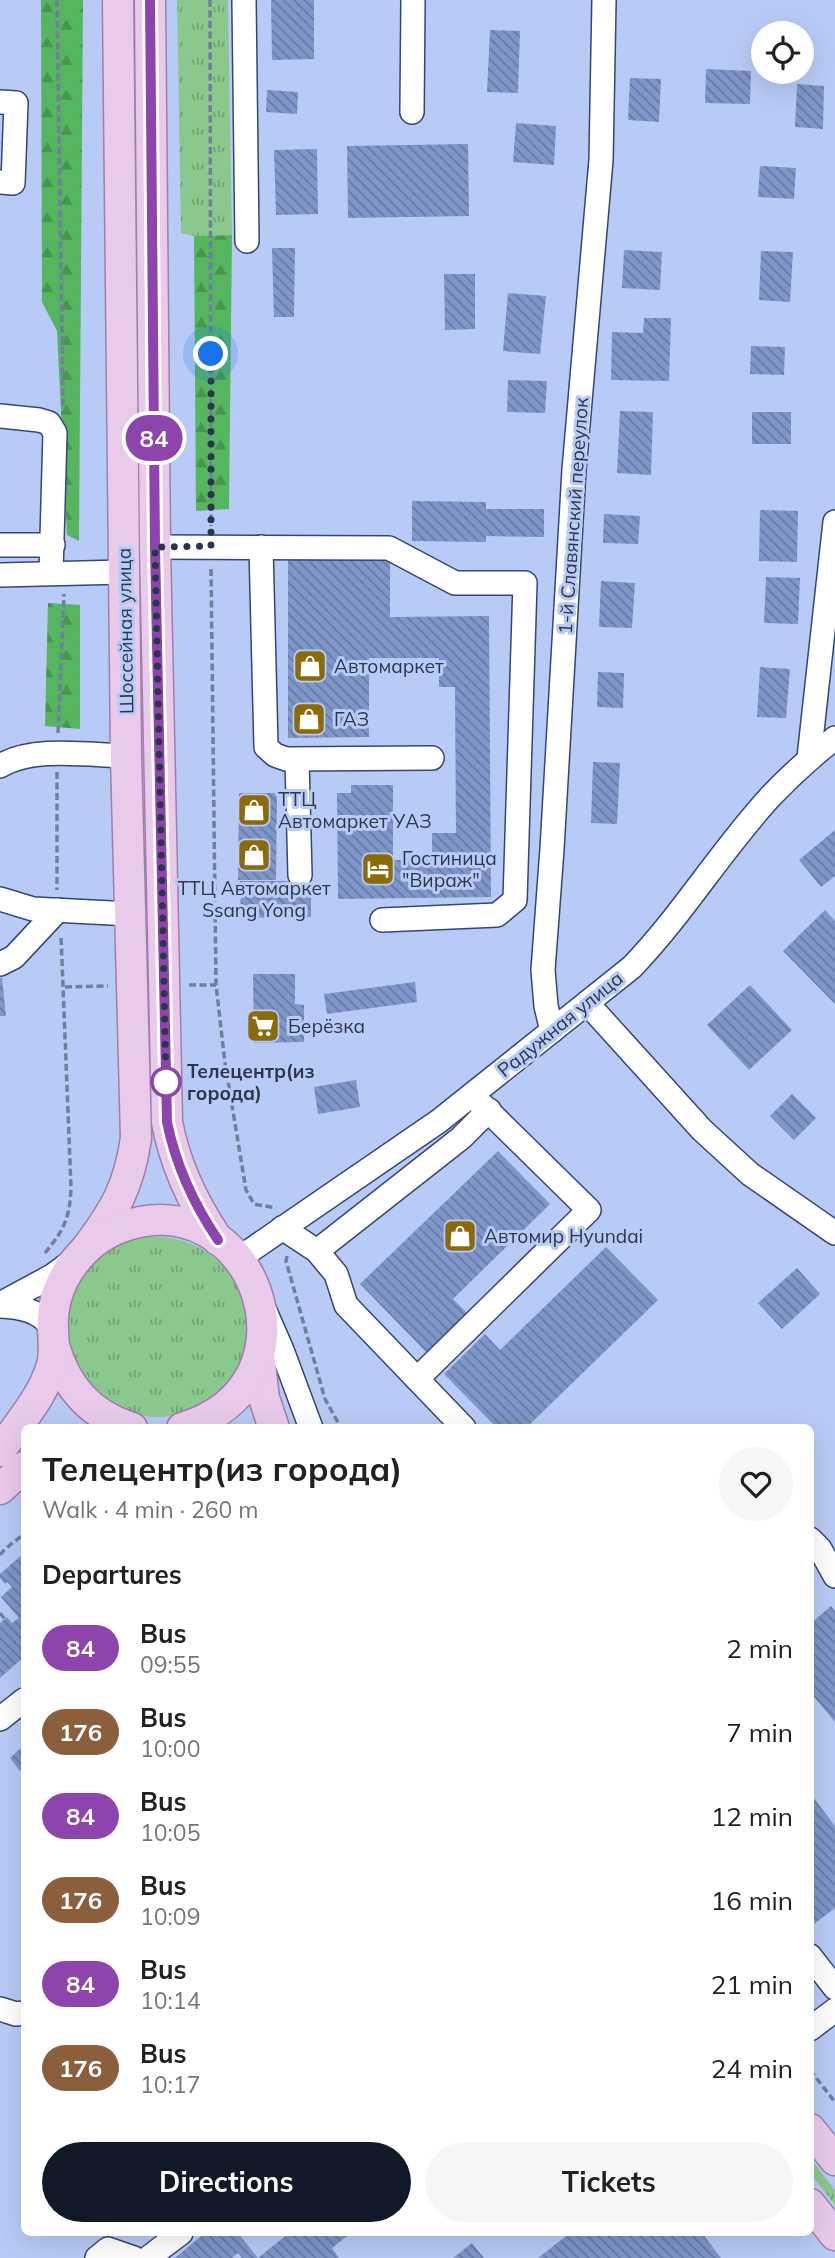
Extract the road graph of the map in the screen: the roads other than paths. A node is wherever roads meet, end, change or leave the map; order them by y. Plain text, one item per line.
1 (118, 0) edge
2 (150, 0) edge
3 (244, 0) edge
4 (413, 0) edge
5 (604, 0) edge
6 (0, 102) edge
7 (412, 111) dead end
8 (0, 182) edge
9 (247, 242) dead end
10 (0, 416) edge
11 (835, 522) edge
12 (0, 545) edge
13 (52, 545) junction
14 (155, 547) junction
15 (261, 547) junction
16 (124, 572) junction
17 (58, 573) junction
18 (0, 575) edge
19 (835, 738) edge
20 (126, 755) junction
21 (432, 758) dead end
22 (809, 758) junction
23 (297, 760) junction
24 (0, 766) edge
25 (300, 875) dead end
26 (0, 899) edge
27 (58, 910) junction
28 (131, 914) junction
29 (382, 920) dead end
30 (0, 964) edge
31 (587, 1003) junction
32 (552, 1031) junction
33 (480, 1103) junction
34 (288, 1227) junction
35 (835, 1233) edge
36 (86, 1249) junction
37 (228, 1249) junction
38 (317, 1251) junction
39 (259, 1298) junction
40 (0, 1305) edge
41 (53, 1336) junction
42 (259, 1355) junction
43 (417, 1379) junction
44 (122, 1424) edge
45 (192, 1424) edge
46 (273, 1424) edge
47 (310, 1424) edge
48 (460, 1424) edge
49 (0, 1451) edge
50 (21, 1470) edge
51 (0, 1489) edge
52 (814, 1543) edge
53 (835, 1576) edge
54 (21, 1702) edge
55 (0, 1719) edge
56 (814, 1961) edge
57 (835, 1988) edge
58 (0, 2009) edge
59 (21, 2013) edge
60 (814, 2134) edge
61 (835, 2160) edge
62 (814, 2209) edge
63 (835, 2235) edge
64 (177, 2236) edge
65 (97, 2258) edge
66 (134, 2258) edge
67 (148, 2258) edge

1 - 16 main road, Шоссейная улица
2 - 14 main road, Шоссейная улица
3 - 9 street
4 - 7 street
5 - 32 street, 1-й Славянский переулок
6 - 8 street
10 - 13 street
11 - 22 street
12 - 13 street
13 - 17 street
14 - 15 street
14 - 37 main road, Шоссейная улица
15 - 23 street
15 - 29 street
16 - 17 street
16 - 20 main road, Шоссейная улица
17 - 18 street
19 - 22 street, Радужная улица
20 - 24 street
20 - 28 main road, Шоссейная улица
21 - 23 street
22 - 31 street, Радужная улица
23 - 25 street
26 - 27 street
27 - 28 street
27 - 30 street
28 - 36 main road, Шоссейная улица
31 - 32 street, Радужная улица
31 - 35 street
32 - 33 street, Радужная улица
33 - 34 street, Радужная улица
33 - 38 street
33 - 43 street
34 - 37 street, Радужная улица
34 - 38 street
36 - 37 main road
36 - 40 street
36 - 41 main road, Шоссейная улица
37 - 39 main road, Шоссейная улица
38 - 43 street
39 - 42 main road
39 - 47 street
40 - 41 street
41 - 44 main road
41 - 49 main road, Шоссейная улица
42 - 45 main road
42 - 46 main road
43 - 48 street
50 - 51 main road
52 - 53 street
54 - 55 street
56 - 57 street
58 - 59 street
60 - 61 main road
62 - 63 main road
64 - 67 street
65 - 66 street

